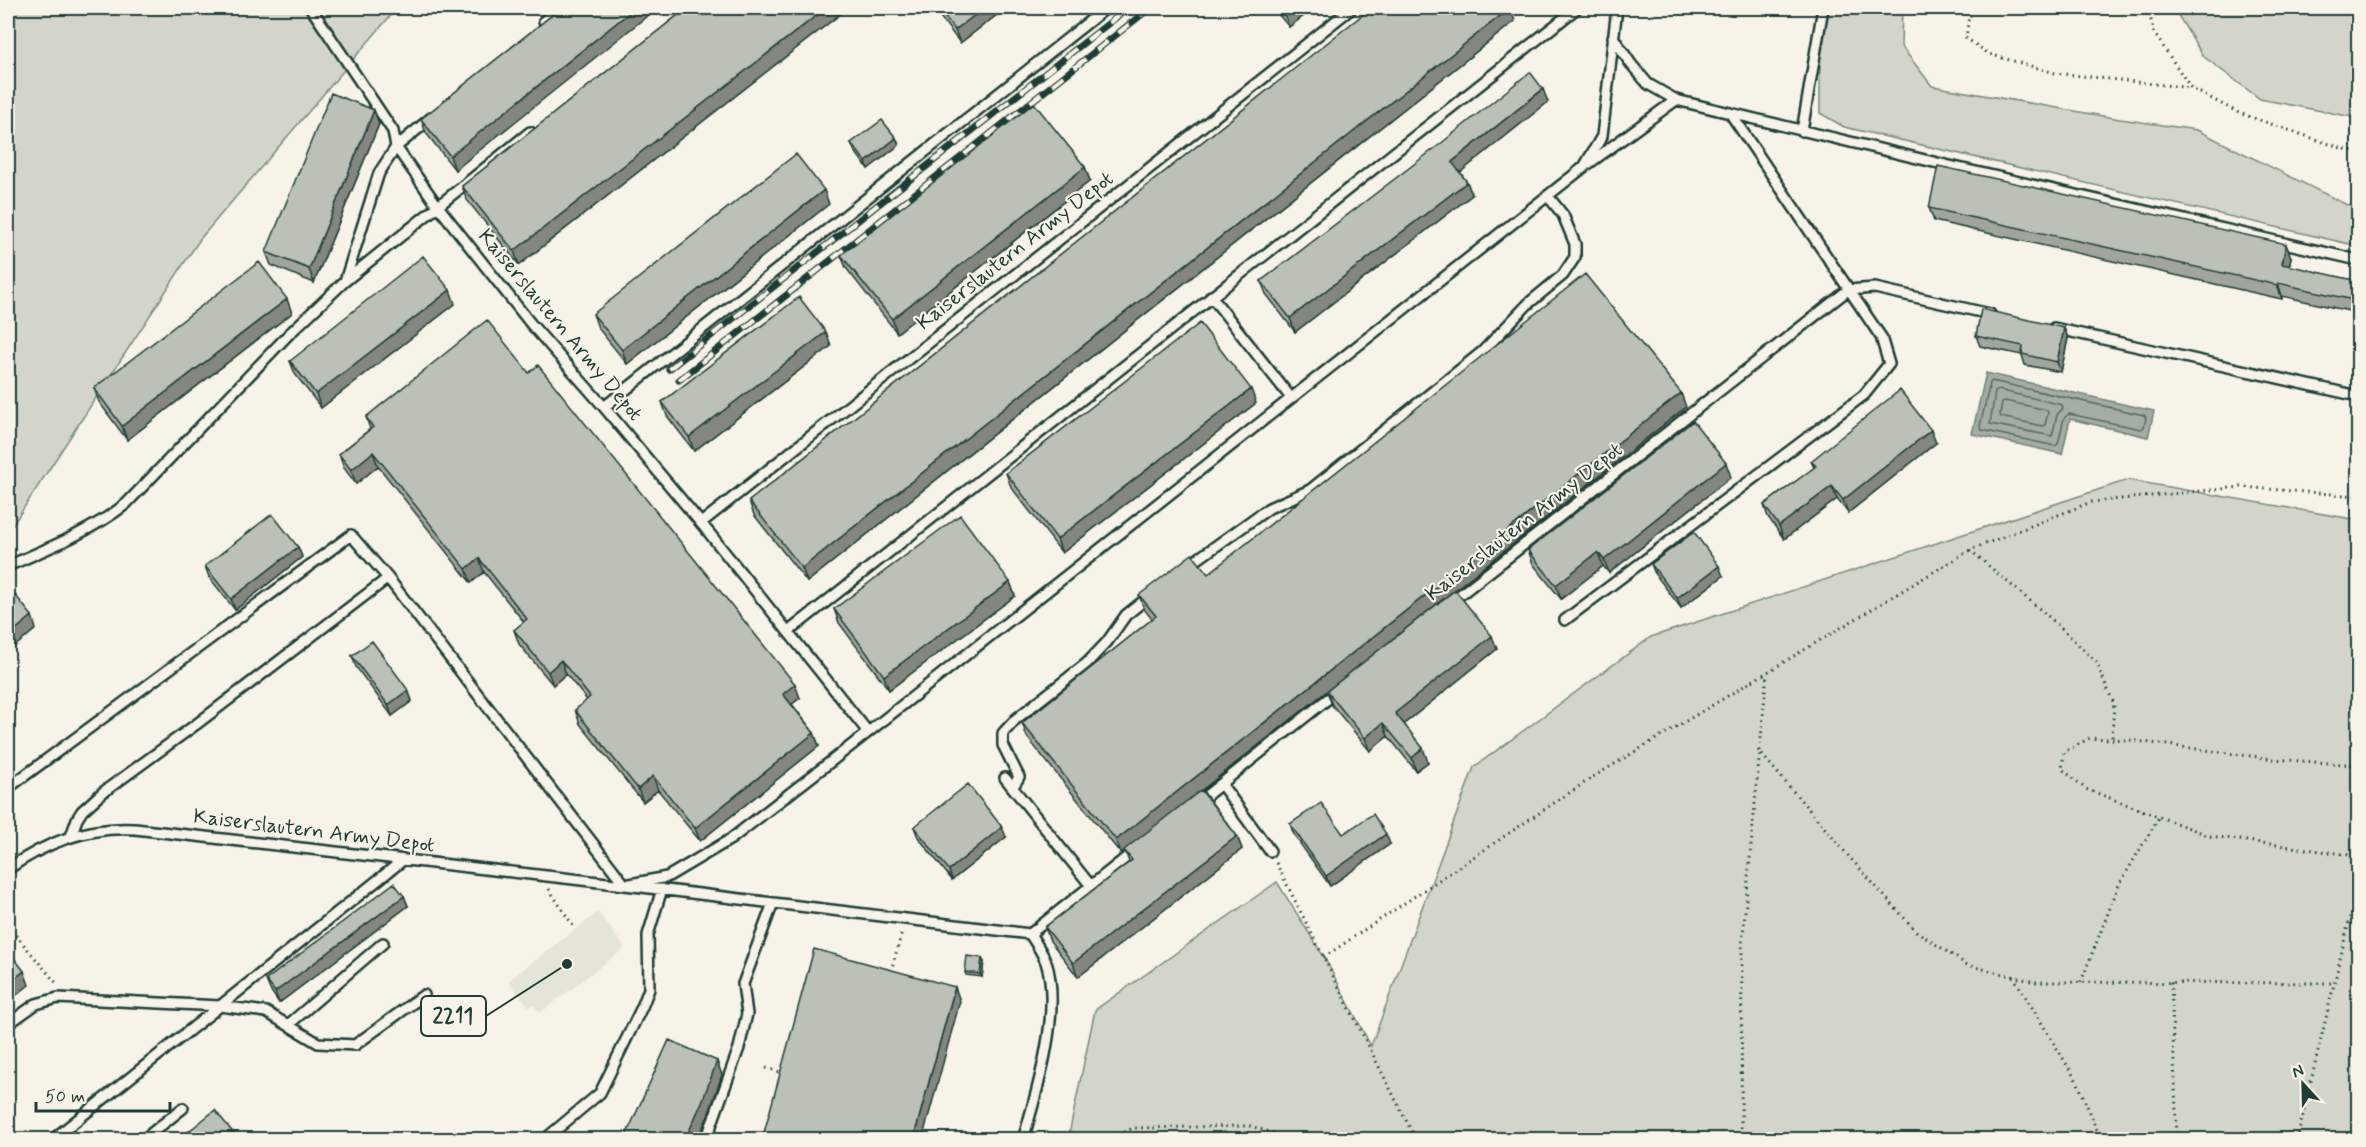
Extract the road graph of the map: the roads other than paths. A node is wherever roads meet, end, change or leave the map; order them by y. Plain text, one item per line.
1 (311, 8) edge
2 (561, 8) edge
3 (1106, 8) edge
4 (1352, 8) edge
5 (1577, 8) edge
6 (1617, 8) edge
7 (1823, 8) edge
8 (535, 30) edge
9 (1613, 37) junction
10 (1676, 100) junction
11 (440, 110) edge
12 (1730, 113) junction
13 (540, 125) edge
14 (1802, 130) junction
15 (396, 147) junction
16 (1584, 167) junction
17 (1548, 196) junction
18 (437, 205) junction
19 (2358, 260) edge
20 (345, 280) junction
21 (1848, 290) junction
22 (1211, 296) junction
23 (2002, 316) edge
24 (2048, 327) edge
25 (2358, 396) edge
26 (1291, 398) junction
27 (604, 407) junction
28 (701, 523) junction
29 (8, 566) edge
30 (1177, 575) edge
31 (388, 578) junction
32 (1160, 588) edge
33 (1446, 606) edge
34 (1565, 620) dead end
35 (788, 632) junction
36 (1343, 687) edge
37 (868, 732) junction
38 (1005, 778) dead end
39 (1221, 784) junction
40 (1013, 787) junction
41 (8, 788) edge
42 (1193, 806) edge
43 (71, 836) junction
44 (1147, 842) edge
45 (1269, 851) road end
46 (403, 860) junction
47 (8, 869) edge
48 (625, 885) junction
49 (1091, 886) junction
50 (662, 889) junction
51 (773, 903) junction
52 (1030, 934) junction
53 (383, 943) dead end
54 (424, 995) dead end
55 (220, 1006) junction
56 (8, 1024) edge
57 (288, 1025) junction
58 (183, 1108) dead end
59 (52, 1140) edge
60 (143, 1140) edge
61 (544, 1140) edge
62 (706, 1140) edge
63 (1023, 1140) edge

1 - 15 lane, Kaiserslautern Army Depot
2 - 8 lane
3 - 27 lane
4 - 28 lane, Kaiserslautern Army Depot
5 - 22 lane
6 - 9 lane, Kaiserslautern Army Depot
7 - 14 lane
9 - 10 lane
9 - 16 lane, Kaiserslautern Army Depot
10 - 12 lane
10 - 16 lane
11 - 15 lane
12 - 14 lane
12 - 21 lane
13 - 18 lane
14 - 19 lane
15 - 18 lane, Kaiserslautern Army Depot
15 - 20 lane
16 - 17 lane, Kaiserslautern Army Depot
17 - 26 lane, Kaiserslautern Army Depot
17 - 30 lane
18 - 20 lane
18 - 27 lane, Kaiserslautern Army Depot
20 - 29 lane
21 - 23 lane
21 - 33 lane, Kaiserslautern Army Depot
21 - 34 lane
22 - 26 lane
22 - 35 lane
24 - 25 lane
26 - 37 lane, Kaiserslautern Army Depot
27 - 28 lane, Kaiserslautern Army Depot
28 - 35 lane, Kaiserslautern Army Depot
31 - 41 lane
31 - 43 lane
31 - 48 lane
32 - 40 lane
35 - 37 lane, Kaiserslautern Army Depot
36 - 39 lane
37 - 48 lane, Kaiserslautern Army Depot
38 - 40 lane
39 - 42 lane
39 - 45 lane
40 - 49 lane
43 - 46 lane, Kaiserslautern Army Depot
43 - 47 lane, Kaiserslautern Army Depot
44 - 49 lane
46 - 48 lane, Kaiserslautern Army Depot
46 - 55 lane
48 - 50 lane, Kaiserslautern Army Depot
49 - 52 lane
50 - 51 lane, Kaiserslautern Army Depot
50 - 61 lane
51 - 52 lane, Kaiserslautern Army Depot
51 - 62 lane
52 - 63 lane
53 - 57 lane
54 - 57 lane
55 - 56 lane
55 - 57 lane
55 - 59 lane
58 - 60 lane

